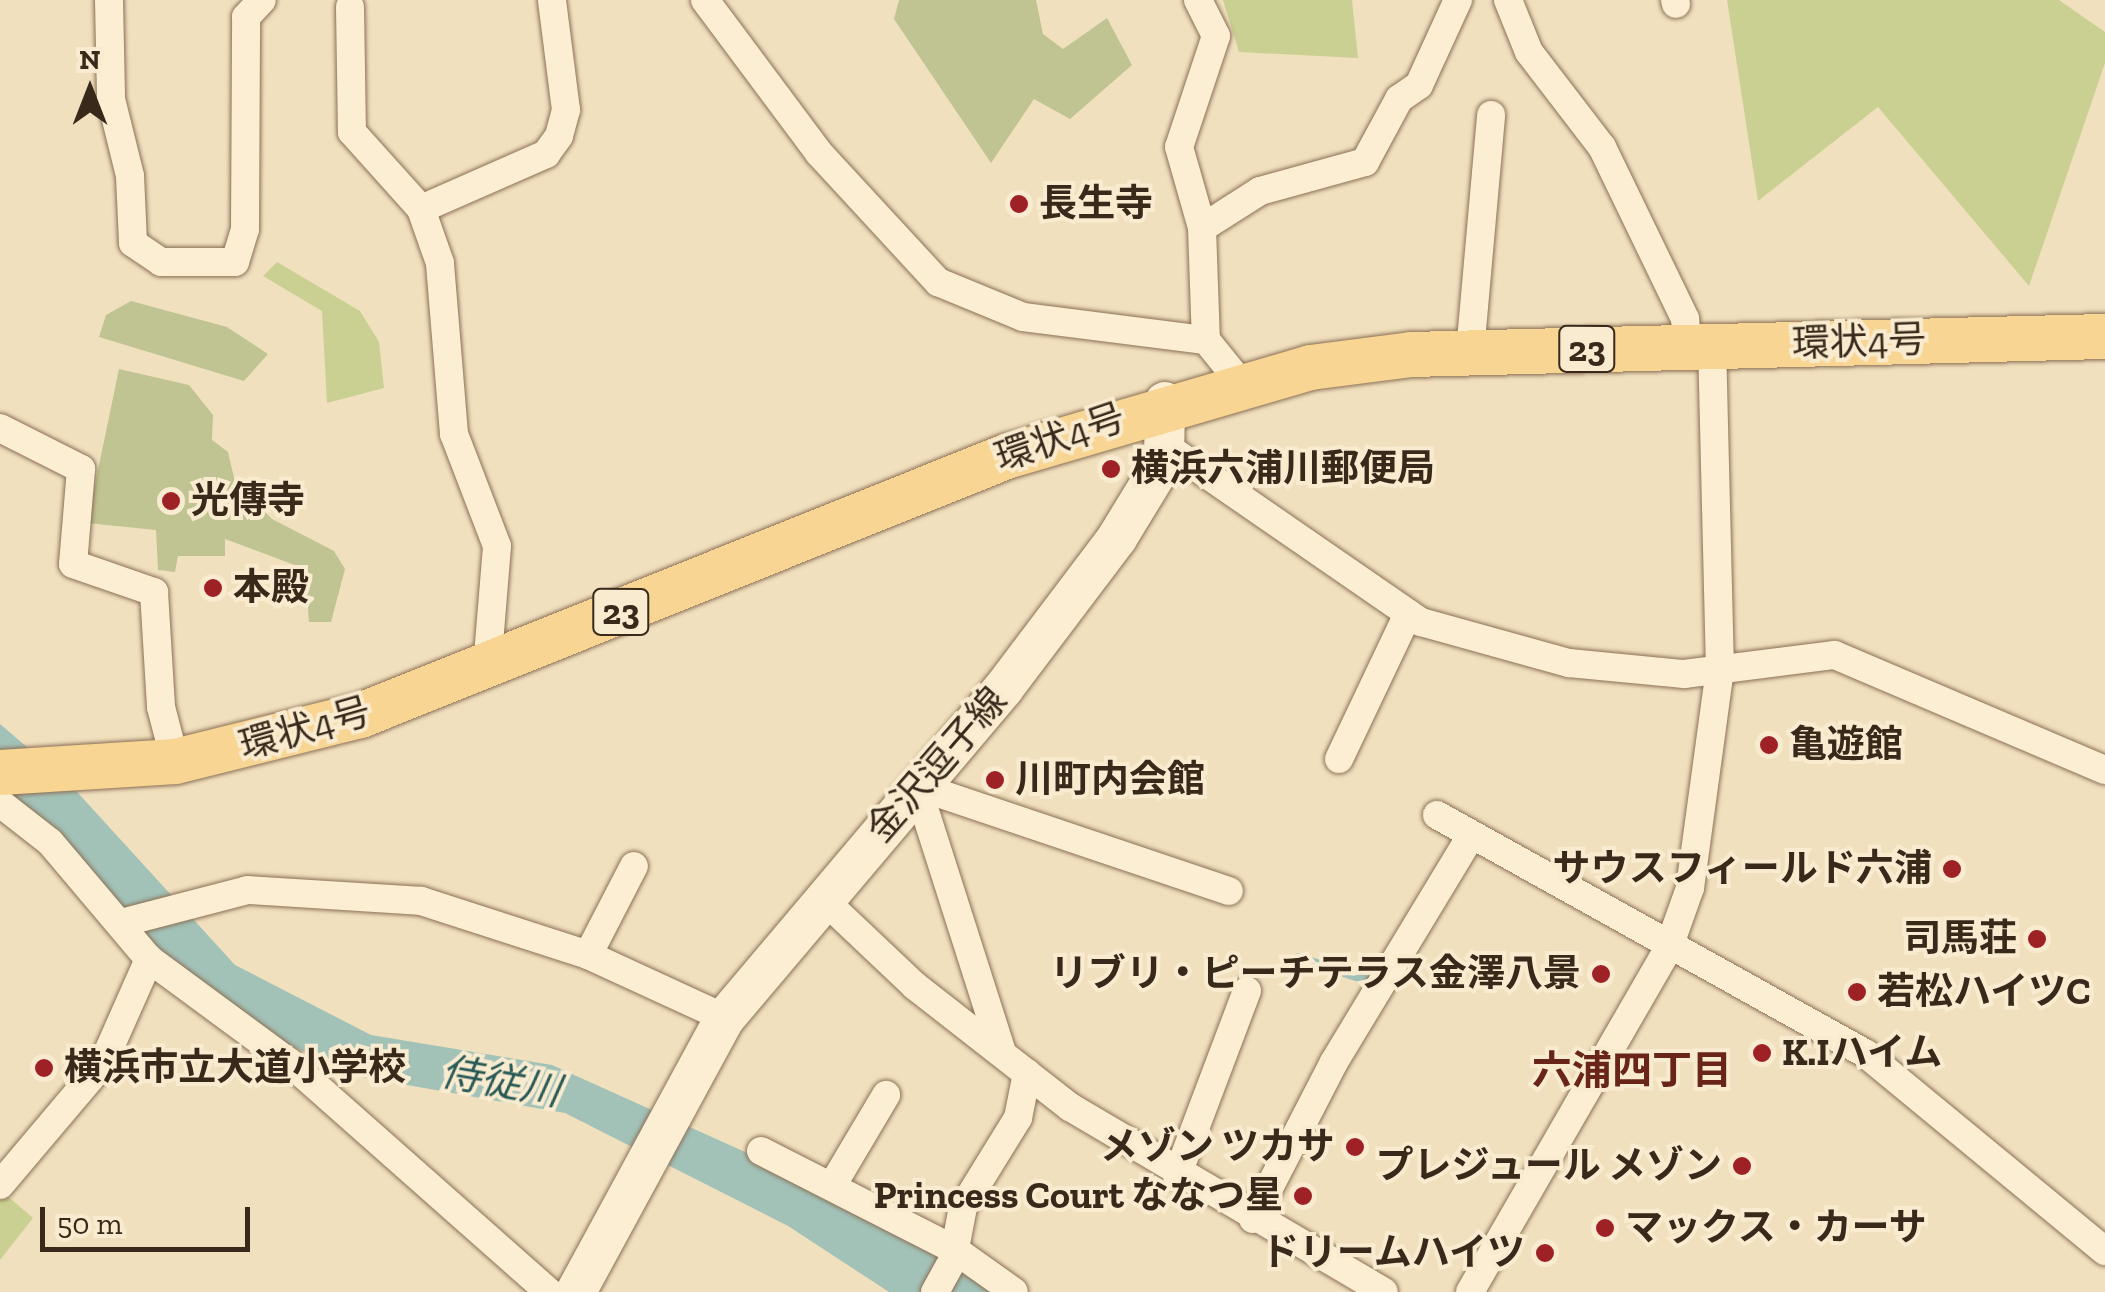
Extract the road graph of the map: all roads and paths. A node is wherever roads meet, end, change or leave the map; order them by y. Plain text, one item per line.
1 (109, 0) edge
2 (262, 0) edge
3 (552, 0) edge
4 (705, 0) edge
5 (1198, 0) edge
6 (1458, 0) edge
7 (1508, 0) edge
8 (350, 7) dead end
9 (1492, 116) dead end
10 (421, 209) junction
11 (1202, 228) junction
12 (2105, 336) edge
13 (1206, 340) junction
14 (1700, 347) junction
15 (1470, 352) junction
16 (1240, 382) junction
17 (1165, 402) junction
18 (0, 428) edge
19 (1167, 447) junction
20 (1408, 614) junction
21 (487, 668) junction
22 (1720, 670) junction
23 (1339, 759) dead end
24 (175, 761) junction
25 (2105, 770) edge
26 (0, 772) edge
27 (917, 786) junction
28 (0, 803) edge
29 (1437, 815) dead end
30 (1470, 836) junction
31 (634, 866) dead end
32 (1230, 891) dead end
33 (822, 898) junction
34 (124, 922) junction
35 (1668, 947) junction
36 (588, 955) junction
37 (149, 959) junction
38 (1247, 991) dead end
39 (724, 1018) junction
40 (1002, 1053) junction
41 (1027, 1073) junction
42 (886, 1095) dead end
43 (761, 1151) dead end
44 (1178, 1176) junction
45 (0, 1185) edge
46 (832, 1186) junction
47 (1253, 1219) junction
48 (2105, 1250) edge
49 (954, 1255) junction
50 (549, 1292) edge
51 (576, 1292) edge
52 (935, 1292) edge
53 (1014, 1292) edge
54 (1384, 1292) edge
55 (1470, 1292) edge

1 - 2 street
3 - 10 street
4 - 13 street
5 - 11 street
6 - 11 street
7 - 14 street
8 - 10 street
9 - 15 street
10 - 21 street
11 - 13 street
12 - 14 main road, 環状4号 / 23
13 - 16 street
14 - 15 main road, 環状4号 / 23
14 - 22 street
15 - 16 main road, 環状4号 / 23
16 - 17 main road, 環状4号 / 23
17 - 19 main road
17 - 21 main road, 環状4号 / 23
18 - 24 street
19 - 20 street
19 - 27 main road, 金沢逗子線
20 - 22 street
20 - 23 street
21 - 24 main road, 環状4号 / 23
22 - 25 street
22 - 35 street
24 - 26 main road, 環状4号 / 23
27 - 32 street
27 - 33 main road, 金沢逗子線
27 - 40 street
28 - 34 street
29 - 30 street
30 - 35 street
30 - 47 street
31 - 36 street
33 - 39 main road, 金沢逗子線
33 - 40 street
34 - 36 street
34 - 37 street
35 - 48 street
35 - 55 street
36 - 39 street
37 - 45 street
37 - 50 street
38 - 44 street
39 - 51 main road, 金沢逗子線
40 - 41 street
41 - 44 street
41 - 49 street
42 - 46 street
43 - 46 street
44 - 47 street
46 - 49 street
47 - 54 street
49 - 52 street
49 - 53 street

